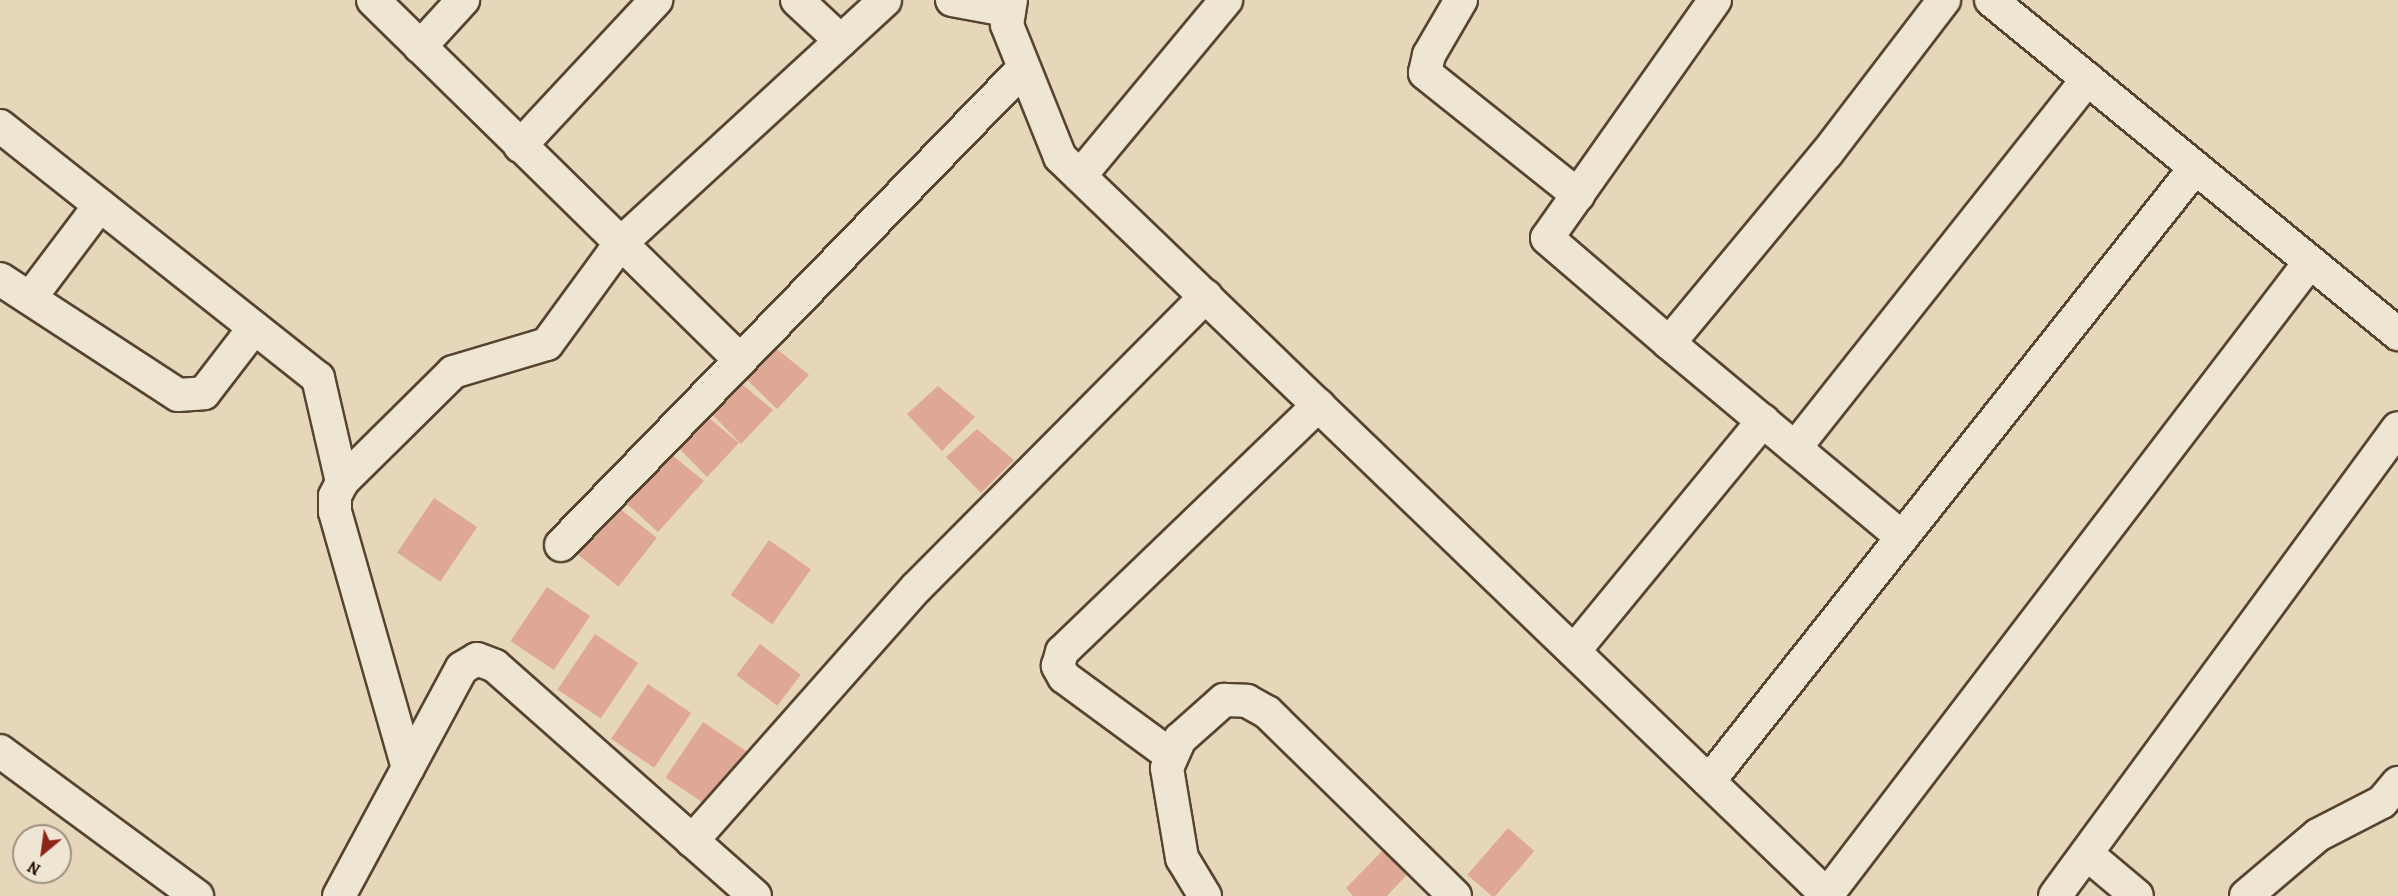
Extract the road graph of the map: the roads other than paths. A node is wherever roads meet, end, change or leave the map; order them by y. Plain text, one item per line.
1 (373, 0) edge
2 (463, 0) edge
3 (656, 0) edge
4 (797, 0) edge
5 (885, 0) edge
6 (952, 0) edge
7 (1226, 0) edge
8 (1461, 0) edge
9 (1715, 0) edge
10 (1944, 0) edge
11 (1991, 0) edge
12 (1008, 5) edge
13 (840, 41) junction
14 (420, 47) junction
15 (1023, 69) junction
16 (2087, 79) junction
17 (0, 126) edge
18 (520, 146) junction
19 (2195, 168) junction
20 (1080, 176) junction
21 (1578, 195) junction
22 (100, 205) junction
23 (620, 244) junction
24 (2310, 262) junction
25 (0, 279) edge
26 (1206, 296) junction
27 (30, 298) junction
28 (255, 328) junction
29 (2398, 334) edge
30 (1669, 343) junction
31 (740, 360) junction
32 (1319, 405) junction
33 (1763, 421) junction
34 (2398, 428) edge
35 (1795, 448) junction
36 (342, 482) junction
37 (1902, 537) junction
38 (561, 545) dead end
39 (1575, 651) junction
40 (0, 750) edge
41 (1169, 754) junction
42 (408, 768) junction
43 (1708, 781) junction
44 (2398, 783) edge
45 (692, 841) junction
46 (2087, 854) junction
47 (1828, 895) edge
48 (197, 896) edge
49 (339, 896) edge
50 (754, 896) edge
51 (1205, 896) edge
52 (1455, 896) edge
53 (2055, 896) edge
54 (2137, 896) edge
55 (2246, 896) edge

1 - 14 street
2 - 14 street
3 - 18 street
4 - 13 street
5 - 13 street
6 - 12 street
7 - 20 street
8 - 21 street
9 - 21 street
10 - 30 street
11 - 16 street
12 - 15 street
13 - 23 street
14 - 18 street
15 - 20 street
15 - 31 street
16 - 19 street
16 - 35 street
17 - 22 street
18 - 23 street
19 - 24 street
19 - 37 street
20 - 26 street
21 - 30 street
22 - 27 street
22 - 28 street
23 - 31 street
23 - 36 street
24 - 29 street
24 - 47 street
25 - 27 street
26 - 32 street
26 - 45 street
27 - 28 street
28 - 36 street
30 - 33 street
31 - 38 street
32 - 39 street
32 - 41 street
33 - 35 street
33 - 39 street
34 - 46 street
35 - 37 street
36 - 42 street
37 - 43 street
39 - 43 street
40 - 48 street
41 - 51 street
41 - 52 street
42 - 45 street
42 - 49 street
43 - 47 street
44 - 55 street
45 - 50 street
46 - 53 street
46 - 54 street

